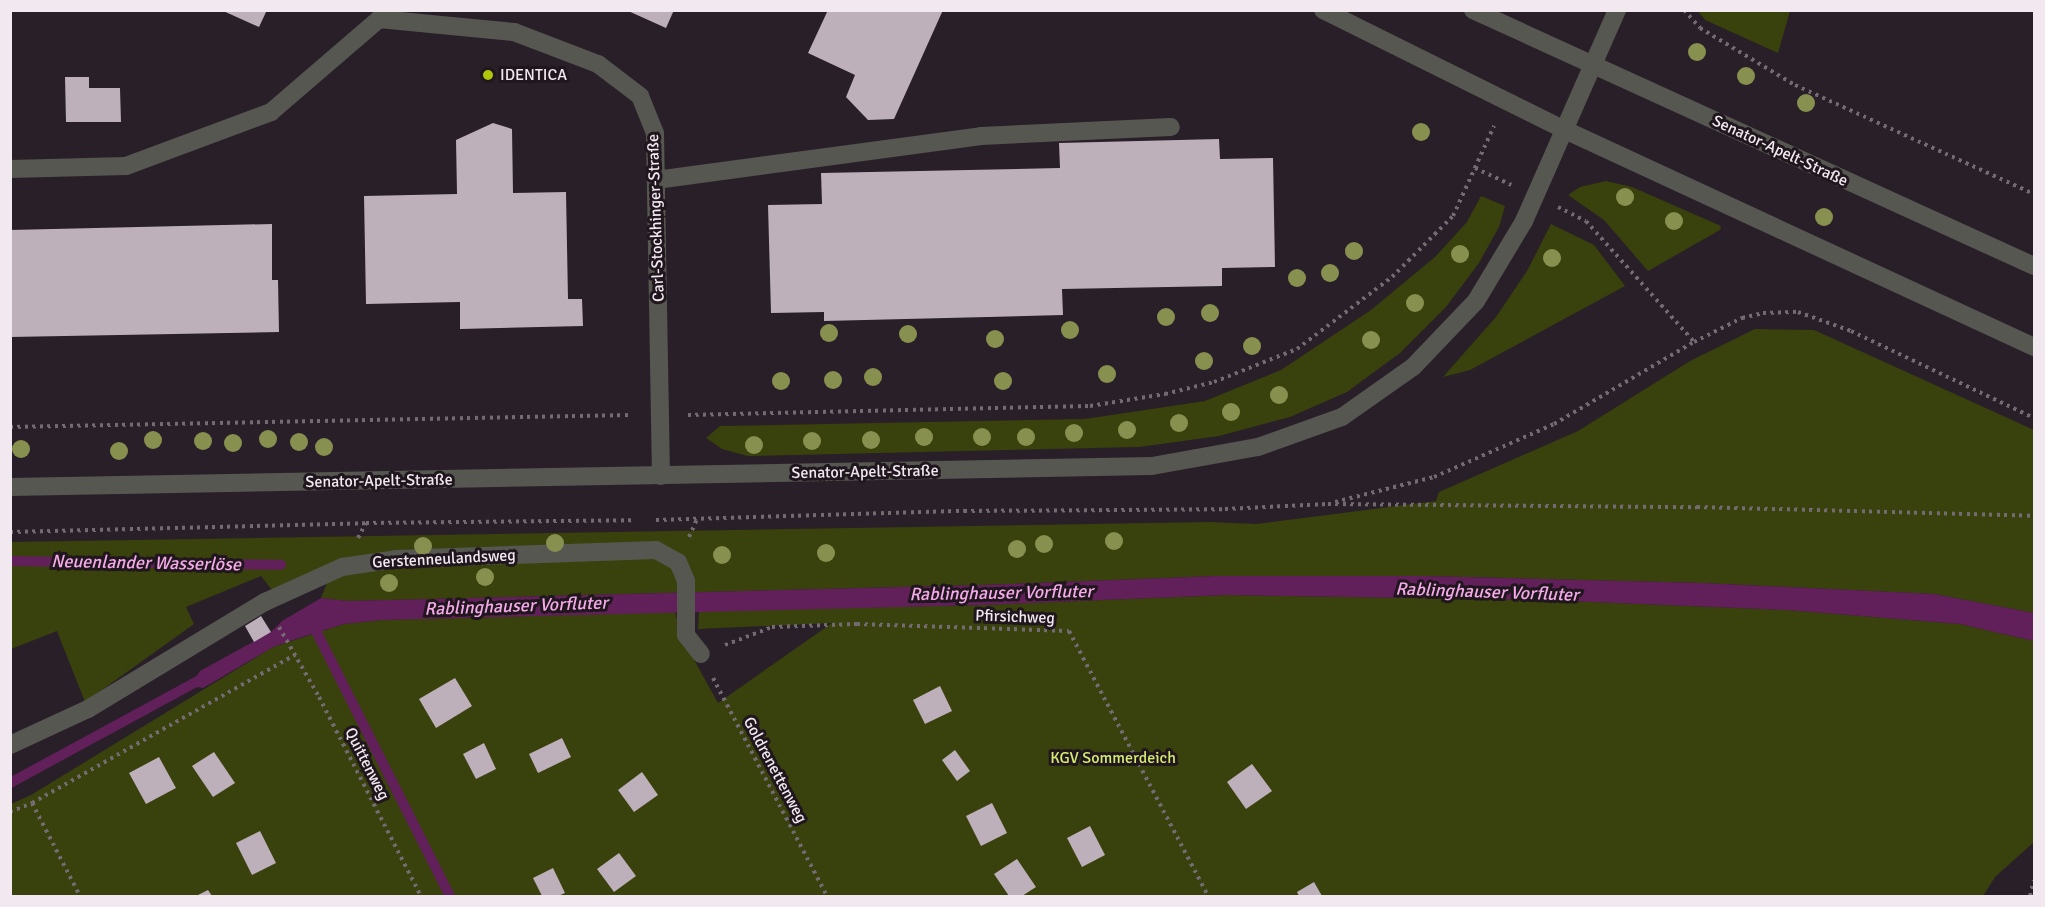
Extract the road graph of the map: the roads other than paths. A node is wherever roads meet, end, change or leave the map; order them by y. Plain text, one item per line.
1 (1323, 10) edge
2 (1473, 10) edge
3 (1617, 10) edge
4 (1593, 63) junction
5 (1171, 127) dead end
6 (1565, 130) junction
7 (10, 169) edge
8 (656, 180) junction
9 (2034, 266) edge
10 (2034, 347) edge
11 (661, 476) junction
12 (10, 487) edge
13 (701, 654) road end
14 (10, 745) edge

1 - 6 street
2 - 4 street
3 - 4 street
4 - 6 street, Senator-Apelt-Straße
4 - 9 street, Senator-Apelt-Straße
5 - 8 street
6 - 10 street
6 - 11 street, Senator-Apelt-Straße
7 - 8 street, Carl-Stockhinger-Straße
8 - 11 street, Carl-Stockhinger-Straße
11 - 12 street, Senator-Apelt-Straße
13 - 14 street, Gerstenneulandsweg

